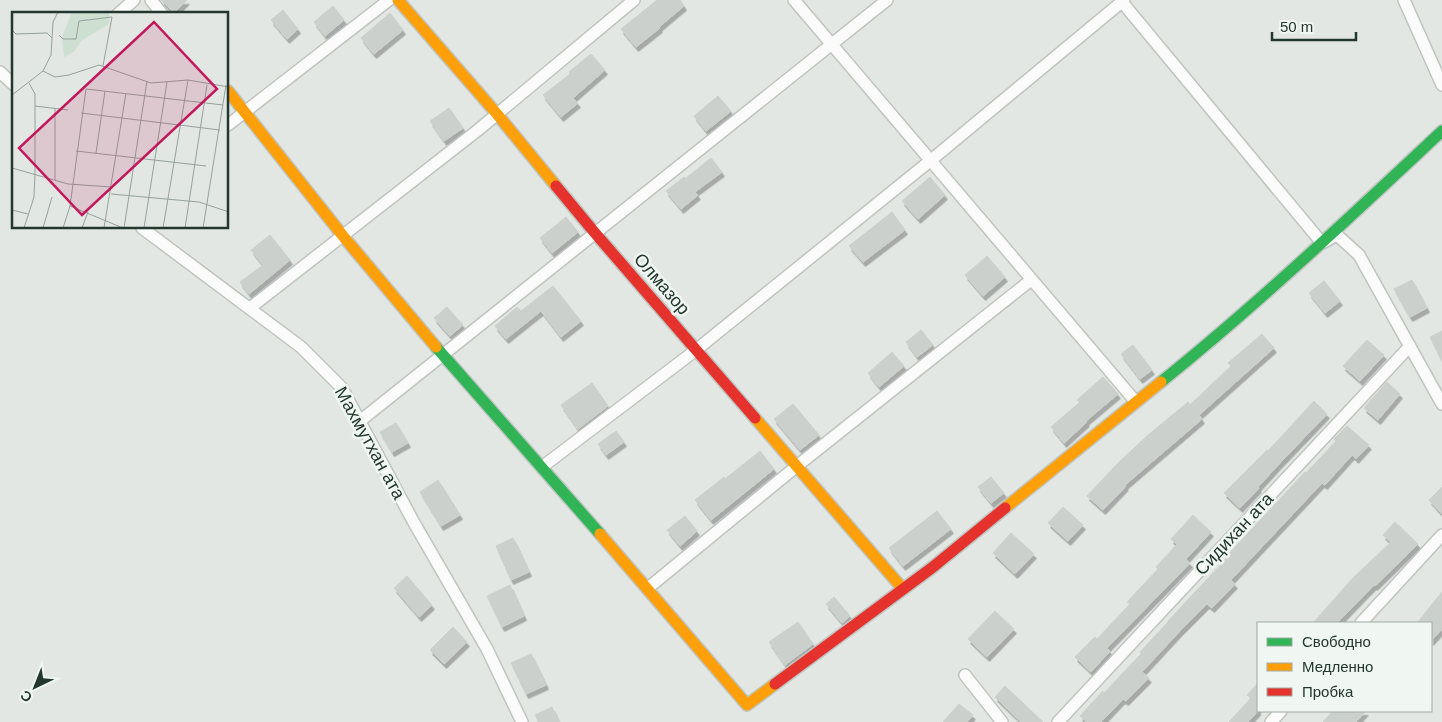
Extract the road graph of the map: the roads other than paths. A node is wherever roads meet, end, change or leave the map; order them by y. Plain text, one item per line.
1 (134, 0) edge
2 (151, 0) edge
3 (389, 0) edge
4 (398, 0) edge
5 (634, 0) edge
6 (794, 0) edge
7 (887, 0) edge
8 (1404, 0) edge
9 (1123, 1) edge
10 (120, 12) edge
11 (160, 12) edge
12 (831, 44) junction
13 (0, 72) edge
14 (12, 83) edge
15 (1442, 85) edge
16 (229, 91) edge
17 (245, 112) junction
18 (497, 114) junction
19 (229, 125) edge
20 (1442, 131) edge
21 (930, 161) junction
22 (143, 229) edge
23 (595, 233) junction
24 (343, 236) junction
25 (1322, 243) junction
26 (1032, 280) junction
27 (250, 308) junction
28 (1410, 346) junction
29 (696, 350) junction
30 (443, 355) junction
31 (1136, 402) junction
32 (1442, 404) edge
33 (360, 421) junction
34 (797, 466) junction
35 (542, 467) junction
36 (1442, 535) edge
37 (648, 588) junction
38 (903, 588) junction
39 (1362, 622) edge
40 (965, 675) dead end
41 (1280, 712) edge
42 (522, 722) edge
43 (1002, 722) edge
44 (1058, 722) edge
45 (1271, 722) edge

1 - 10 street
2 - 11 street
3 - 17 street
4 - 18 street, Олмазор
5 - 18 street
6 - 12 street
7 - 12 street
8 - 15 street
9 - 21 street
9 - 25 street
12 - 21 street
12 - 23 street
13 - 14 street
16 - 17 street
17 - 19 street
17 - 24 street
18 - 23 street, Олмазор
18 - 24 street
20 - 25 street
21 - 26 street
21 - 29 street
22 - 27 street, Махмутхан ата
23 - 29 street, Олмазор
23 - 30 street
24 - 27 street
24 - 30 street
25 - 28 street
25 - 31 street
26 - 31 street
26 - 34 street
27 - 33 street, Махмутхан ата
28 - 32 street
28 - 44 street, Сидихан ата
29 - 34 street, Олмазор
29 - 35 street
30 - 33 street
30 - 35 street
31 - 38 street
33 - 42 street, Махмутхан ата
34 - 37 street
34 - 38 street, Олмазор
35 - 37 street
36 - 39 street
37 - 38 street
40 - 43 street
41 - 45 street

